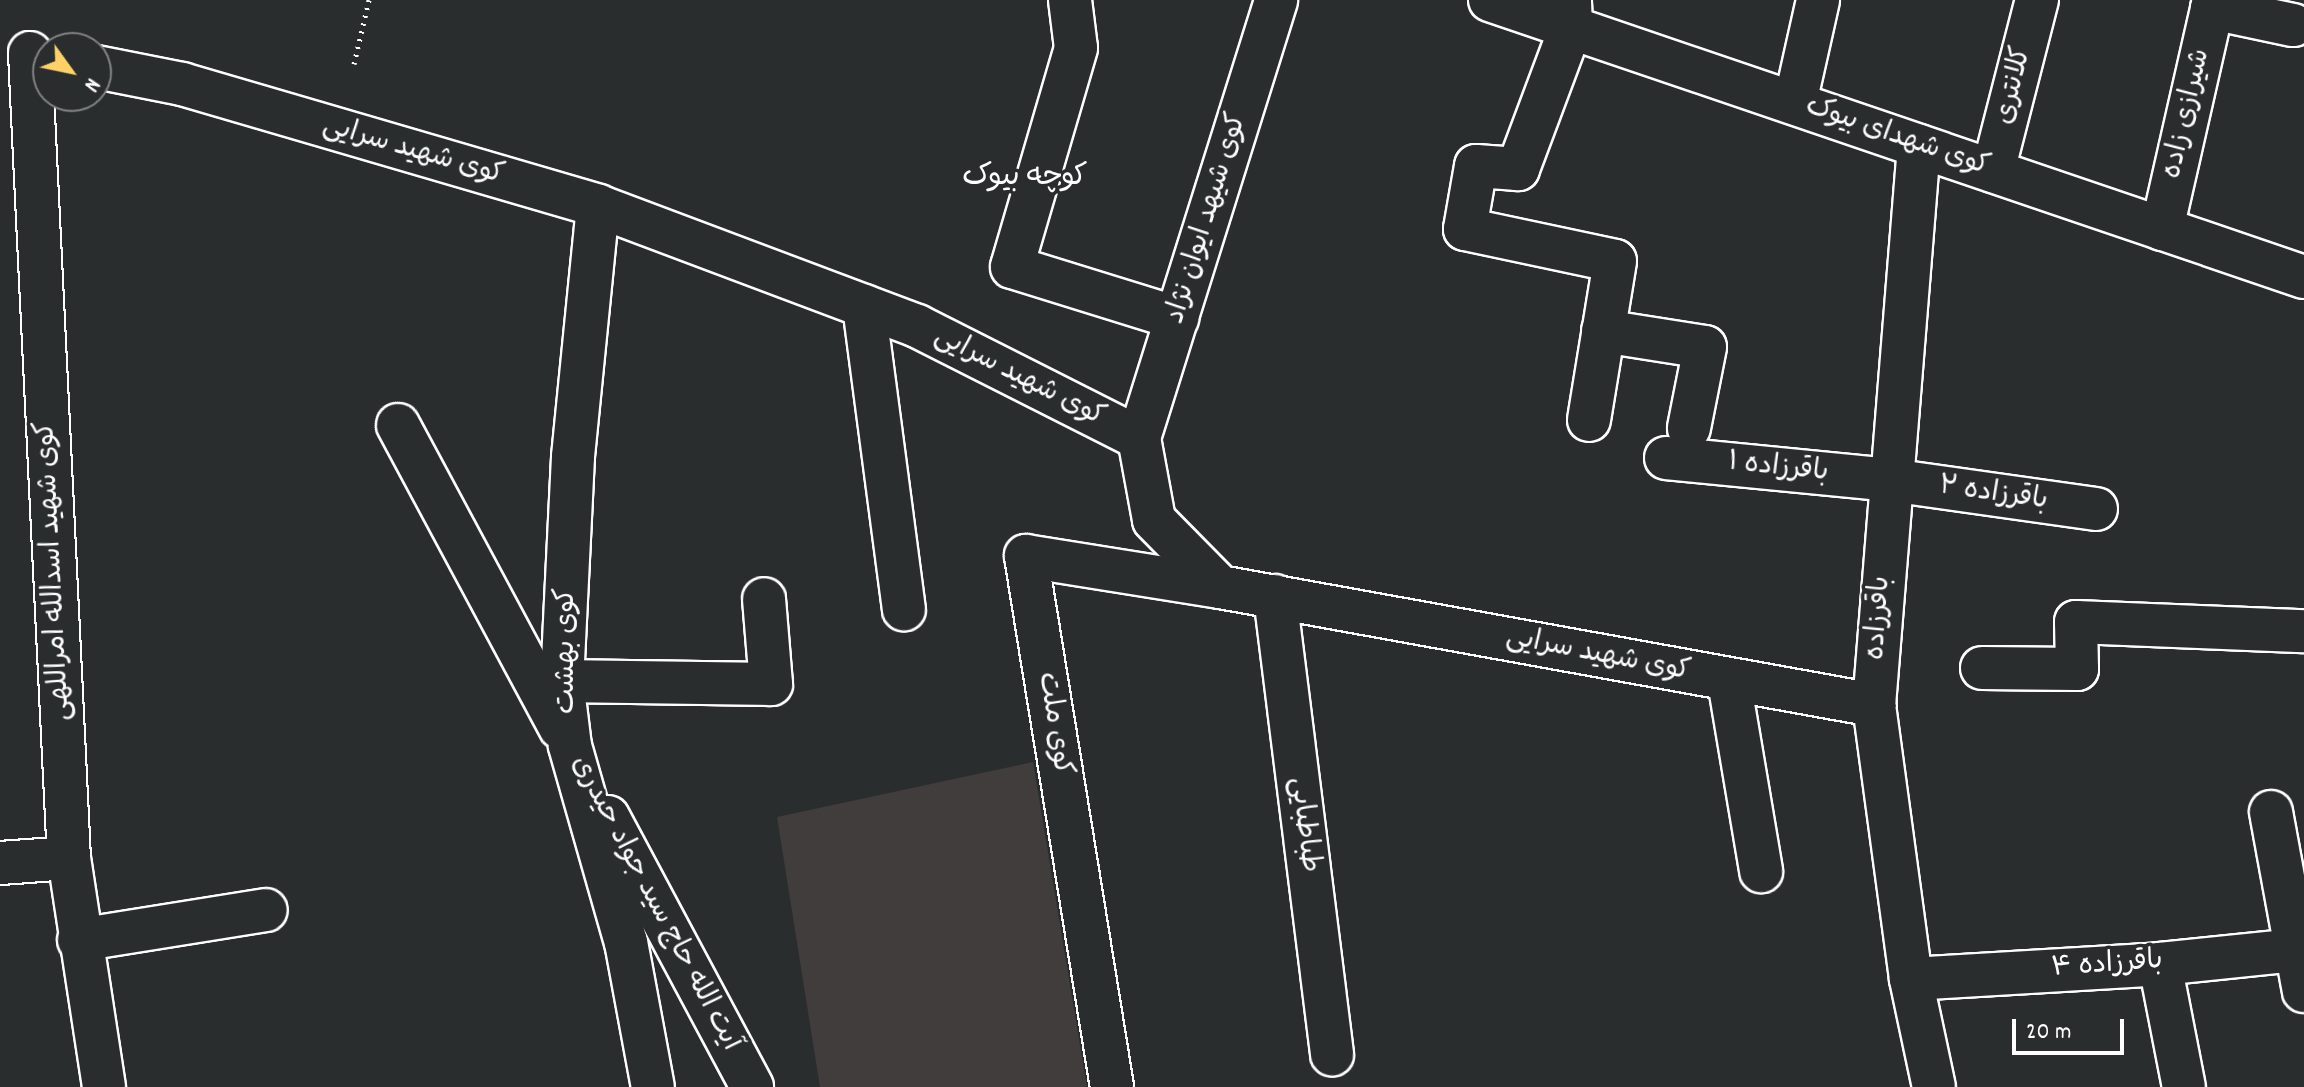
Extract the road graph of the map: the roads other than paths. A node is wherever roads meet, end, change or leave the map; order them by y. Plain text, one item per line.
1 (1070, 0) edge
2 (1276, 0) edge
3 (1490, 0) edge
4 (1818, 0) edge
5 (2037, 0) edge
6 (2213, 4) edge
7 (1570, 14) edge
8 (2293, 25) dead end
9 (26, 53) edge
10 (112, 70) edge
11 (1795, 103) junction
12 (1919, 146) junction
13 (1993, 171) junction
14 (598, 206) junction
15 (2162, 229) junction
16 (2304, 277) edge
17 (864, 306) junction
18 (1177, 318) junction
19 (1603, 331) junction
20 (1589, 420) dead end
21 (398, 425) dead end
22 (1139, 438) junction
23 (1890, 480) junction
24 (2096, 509) dead end
25 (1220, 587) junction
26 (1275, 596) junction
27 (764, 599) dead end
28 (904, 609) dead end
29 (2304, 631) edge
30 (1982, 668) dead end
31 (562, 681) junction
32 (1729, 681) junction
33 (1874, 705) junction
34 (570, 746) junction
35 (2271, 812) dead end
36 (69, 858) junction
37 (0, 863) edge
38 (1761, 871) dead end
39 (266, 910) dead end
40 (79, 940) junction
41 (2300, 949) edge
42 (2160, 964) junction
43 (1911, 979) junction
44 (2304, 991) edge
45 (1332, 1054) dead end
46 (104, 1087) edge
47 (653, 1087) edge
48 (752, 1087) edge
49 (1112, 1087) edge
50 (1934, 1087) edge
51 (2184, 1087) edge

1 - 18 street
2 - 18 street, کوی شیهد ایوان نژاد
3 - 7 street, کوی شهدای بیوک
4 - 11 street
5 - 13 street, کلانتری
6 - 8 street
6 - 15 street, شیرازی زاده
7 - 11 street, کوی شهدای بیوک
7 - 19 street
9 - 36 street, کوی شهید اسدالله امراللهی
10 - 14 street, کوی شهید سرایی
11 - 12 street, کوی شهدای بیوک
12 - 13 street, کوی شهدای بیوک
12 - 23 street, باقرزاده
13 - 15 street, کوی شهدای بیوک
14 - 17 street, کوی شهید سرایی
14 - 31 street, کوی بهشت
15 - 16 street, کوی شهدای بیوک
17 - 22 street, کوی شهید سرایی
17 - 28 street
18 - 22 street, کوی شیهد ایوان نژاد
19 - 20 street
19 - 23 street, باقرزاده ۱
21 - 34 street, آیت الله حاج سید جواد حیدری
22 - 25 street, کوی شهید سرایی
23 - 24 street, باقرزاده ۲
23 - 33 street, باقرزاده
25 - 26 street, کوی شهید سرایی
25 - 49 street, کوی ملت
26 - 32 street, کوی شهید سرایی
26 - 45 street, طباطبایی
27 - 31 street
29 - 30 street
31 - 34 street, کوی بهشت
32 - 33 street, کوی شهید سرایی
32 - 38 street
33 - 43 street, باقرزاده
34 - 47 street, کوی بهشت
34 - 48 street, آیت الله حاج سید جواد حیدری
35 - 41 street
36 - 37 street
36 - 40 street, کوی شهید اسدالله امراللهی
39 - 40 street
40 - 46 street, کوی شهید اسدالله امراللهی
41 - 42 street, باقرزاده ۴
41 - 44 street
42 - 43 street, باقرزاده ۴
42 - 51 street
43 - 50 street, باقرزاده

